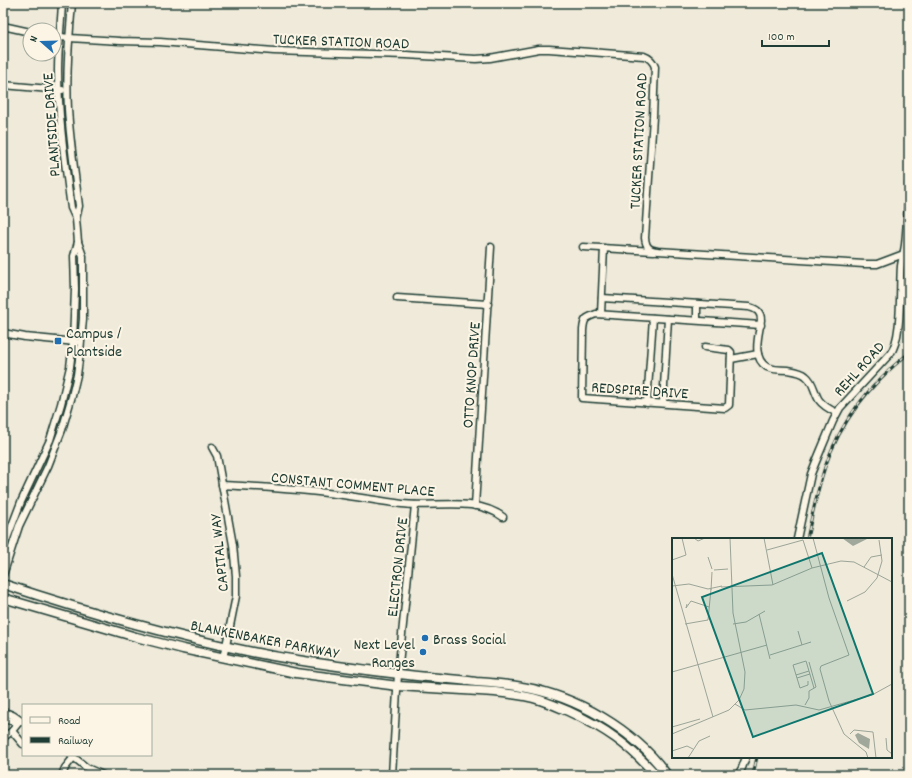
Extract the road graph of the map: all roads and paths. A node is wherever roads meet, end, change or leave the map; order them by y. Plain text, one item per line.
1 (62, 3) edge
2 (72, 3) edge
3 (59, 22) edge
4 (3, 26) edge
5 (22, 30) edge
6 (62, 37) edge
7 (69, 38) junction
8 (58, 62) edge
9 (3, 85) edge
10 (59, 90) junction
11 (68, 91) junction
12 (73, 158) junction
13 (65, 160) junction
14 (909, 183) edge
15 (76, 219) junction
16 (78, 242) junction
17 (491, 247) dead end
18 (583, 247) dead end
19 (604, 248) junction
20 (656, 251) junction
21 (906, 253) edge
22 (397, 298) dead end
23 (602, 298) junction
24 (488, 304) junction
25 (697, 304) junction
26 (601, 314) junction
27 (653, 318) junction
28 (668, 319) junction
29 (697, 320) junction
30 (760, 325) junction
31 (3, 333) edge
32 (73, 342) junction
33 (81, 343) junction
34 (705, 347) dead end
35 (758, 354) junction
36 (731, 359) junction
37 (647, 403) junction
38 (663, 403) junction
39 (836, 413) junction
40 (212, 447) dead end
41 (32, 477) junction
42 (40, 481) junction
43 (222, 485) junction
44 (416, 505) junction
45 (475, 506) junction
46 (503, 517) dead end
47 (797, 538) edge
48 (3, 549) edge
49 (3, 575) edge
50 (3, 584) edge
51 (3, 598) edge
52 (226, 646) junction
53 (223, 657) junction
54 (398, 674) junction
55 (398, 686) junction
56 (3, 712) edge
57 (3, 719) edge
58 (22, 722) edge
59 (12, 730) junction
60 (3, 738) edge
61 (22, 743) edge
62 (72, 756) edge
63 (746, 758) edge
64 (62, 775) edge
65 (103, 775) edge
66 (392, 775) edge
67 (656, 775) edge
68 (667, 775) edge
69 (738, 775) edge

1 - 3 street, PLANTSIDE DRIVE
2 - 7 street, PLANTSIDE DRIVE
4 - 5 street
6 - 7 street, TUCKER STATION ROAD
7 - 11 street, PLANTSIDE DRIVE
7 - 20 street, TUCKER STATION ROAD
8 - 10 street, PLANTSIDE DRIVE
9 - 10 street
10 - 11 street
10 - 13 street, PLANTSIDE DRIVE
11 - 12 street, PLANTSIDE DRIVE
12 - 13 street
12 - 15 street, PLANTSIDE DRIVE
13 - 15 street, PLANTSIDE DRIVE
14 - 21 street, REHL ROAD
15 - 16 street, PLANTSIDE DRIVE
16 - 32 street, PLANTSIDE DRIVE
16 - 33 street, PLANTSIDE DRIVE
17 - 24 street, OTTO KNOP DRIVE
18 - 19 street
19 - 20 street
19 - 23 street
20 - 21 street
21 - 39 street, REHL ROAD
22 - 24 street
23 - 25 street
23 - 26 street
24 - 45 street, OTTO KNOP DRIVE
25 - 29 street
25 - 30 street
26 - 27 street, REDSPIRE DRIVE
26 - 37 street, REDSPIRE DRIVE
27 - 28 street, REDSPIRE DRIVE
27 - 37 street
28 - 29 street, REDSPIRE DRIVE
28 - 38 street
29 - 30 street, REDSPIRE DRIVE
30 - 35 street
31 - 32 street
32 - 33 street
32 - 41 street, PLANTSIDE DRIVE
33 - 42 street, PLANTSIDE DRIVE
34 - 36 street
35 - 36 street
35 - 39 street
36 - 38 street, REDSPIRE DRIVE
37 - 38 street, REDSPIRE DRIVE
39 - 47 street, REHL ROAD
40 - 43 street, CAPITAL WAY
41 - 42 street
41 - 48 street, PLANTSIDE DRIVE
42 - 49 street, PLANTSIDE DRIVE
43 - 44 street, CONSTANT COMMENT PLACE
43 - 52 street, CAPITAL WAY
44 - 45 street, CONSTANT COMMENT PLACE
44 - 54 street, ELECTRON DRIVE
45 - 46 street, CONSTANT COMMENT PLACE
50 - 52 main road, BLANKENBAKER PARKWAY
51 - 53 main road, BLANKENBAKER PARKWAY
52 - 53 street, CAPITAL WAY
52 - 54 main road, BLANKENBAKER PARKWAY
53 - 55 main road, BLANKENBAKER PARKWAY
54 - 55 street, ELECTRON DRIVE
54 - 68 main road, BLANKENBAKER PARKWAY
55 - 66 street, ELECTRON DRIVE
55 - 67 main road, BLANKENBAKER PARKWAY
56 - 58 street
57 - 58 street
58 - 59 street
59 - 60 street
59 - 61 street
62 - 64 street
62 - 65 street
63 - 69 street

